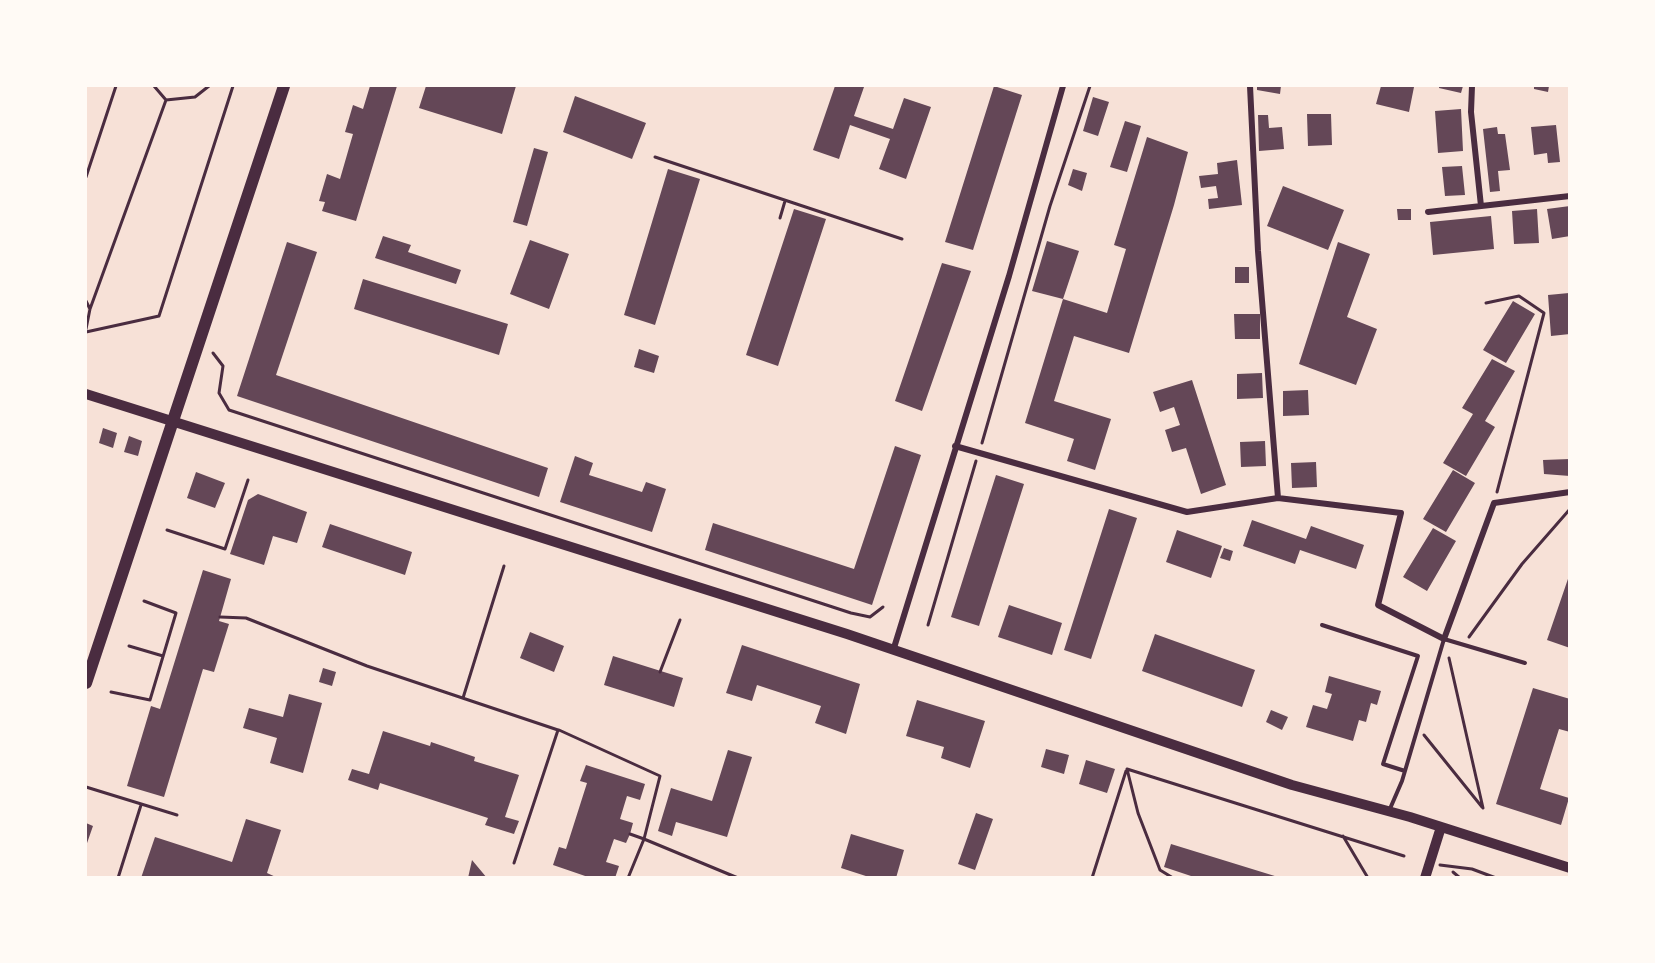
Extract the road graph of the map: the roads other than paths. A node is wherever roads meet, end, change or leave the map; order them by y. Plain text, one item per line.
1 (284, 86) edge
2 (1063, 86) edge
3 (1250, 86) edge
4 (1472, 86) edge
5 (1569, 196) edge
6 (1481, 206) junction
7 (1428, 212) dead end
8 (86, 393) edge
9 (172, 421) junction
10 (955, 446) junction
11 (1569, 492) edge
12 (1278, 498) junction
13 (1322, 625) dead end
14 (1444, 639) junction
15 (893, 651) junction
16 (1525, 663) dead end
17 (86, 683) edge
18 (1405, 771) junction
19 (1388, 812) junction
20 (1441, 827) junction
21 (1569, 868) edge
22 (1425, 878) edge

1 - 9 main road
2 - 10 street
3 - 12 street
4 - 6 street
5 - 6 street
6 - 7 street
8 - 9 main road
9 - 15 main road
9 - 17 main road
10 - 12 street
10 - 15 street
11 - 14 street
12 - 14 street
13 - 18 lane
14 - 16 lane
14 - 18 lane
15 - 19 main road
18 - 19 lane
19 - 20 main road
20 - 21 main road
20 - 22 main road

